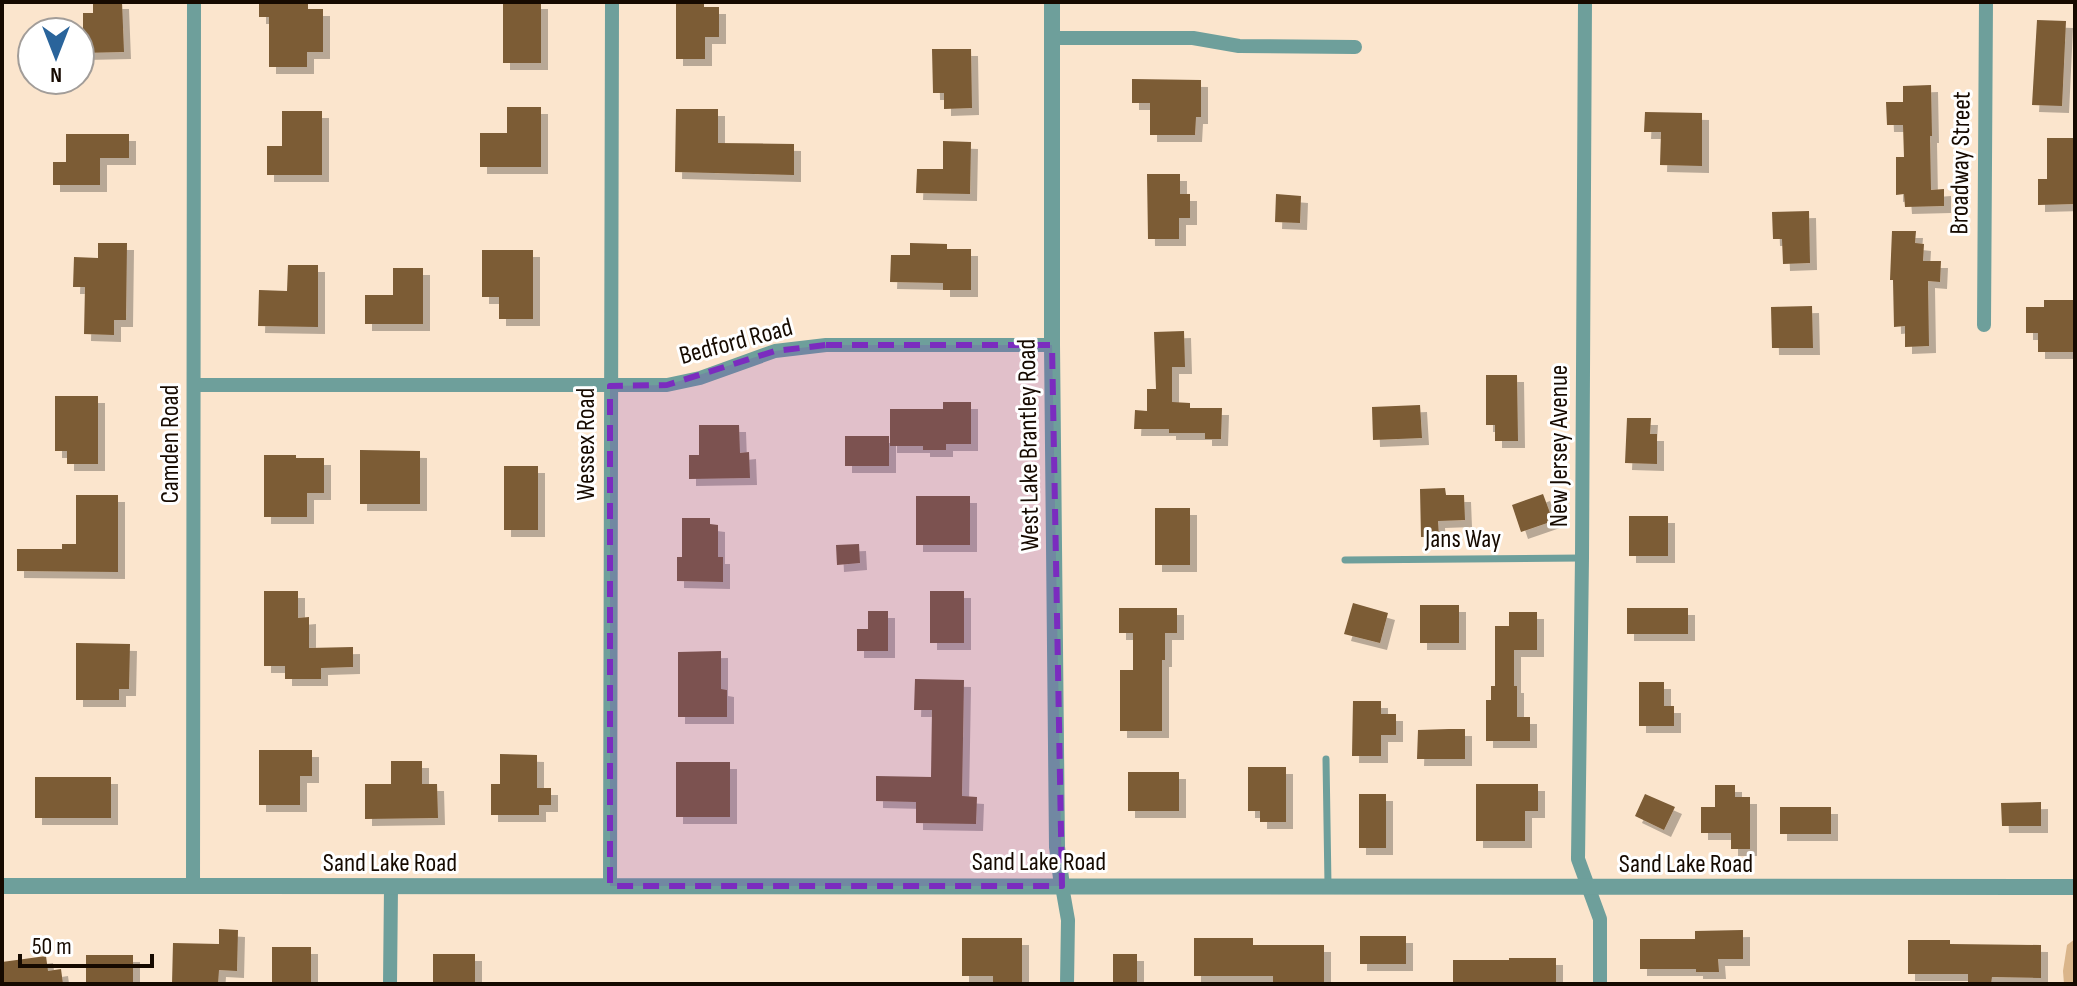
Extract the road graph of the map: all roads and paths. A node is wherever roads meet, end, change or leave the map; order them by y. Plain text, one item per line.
1 (194, 2) edge
2 (612, 2) edge
3 (1052, 2) edge
4 (1585, 2) edge
5 (1986, 2) edge
6 (1051, 38) junction
7 (1355, 47) dead end
8 (1984, 325) dead end
9 (1052, 345) junction
10 (194, 385) junction
11 (610, 386) junction
12 (1582, 558) junction
13 (1345, 560) dead end
14 (1326, 759) dead end
15 (2, 886) edge
16 (610, 886) junction
17 (1062, 886) junction
18 (193, 887) junction
19 (391, 887) junction
20 (1328, 887) junction
21 (2075, 887) edge
22 (1589, 888) junction
23 (390, 984) edge
24 (1067, 984) edge
25 (1600, 984) edge

1 - 10 street, Camden Road
2 - 11 street, Wessex Road
3 - 6 street, West Lake Brantley Road
4 - 12 street, New Jersey Avenue
5 - 8 street, Broadway Street
6 - 7 street
6 - 9 street, West Lake Brantley Road
9 - 11 street, Bedford Road
9 - 17 street, West Lake Brantley Road
10 - 11 street, Bedford Road
10 - 18 street, Camden Road
11 - 16 street, Wessex Road
12 - 13 lane, Jans Way
12 - 22 street, New Jersey Avenue
14 - 20 lane
15 - 18 street, Sand Lake Road
16 - 17 street, Sand Lake Road
16 - 19 street, Sand Lake Road
17 - 20 street, Sand Lake Road
17 - 24 street
18 - 19 street, Sand Lake Road
19 - 23 street
20 - 22 street, Sand Lake Road
21 - 22 street, Sand Lake Road
22 - 25 street, New Jersey Avenue

